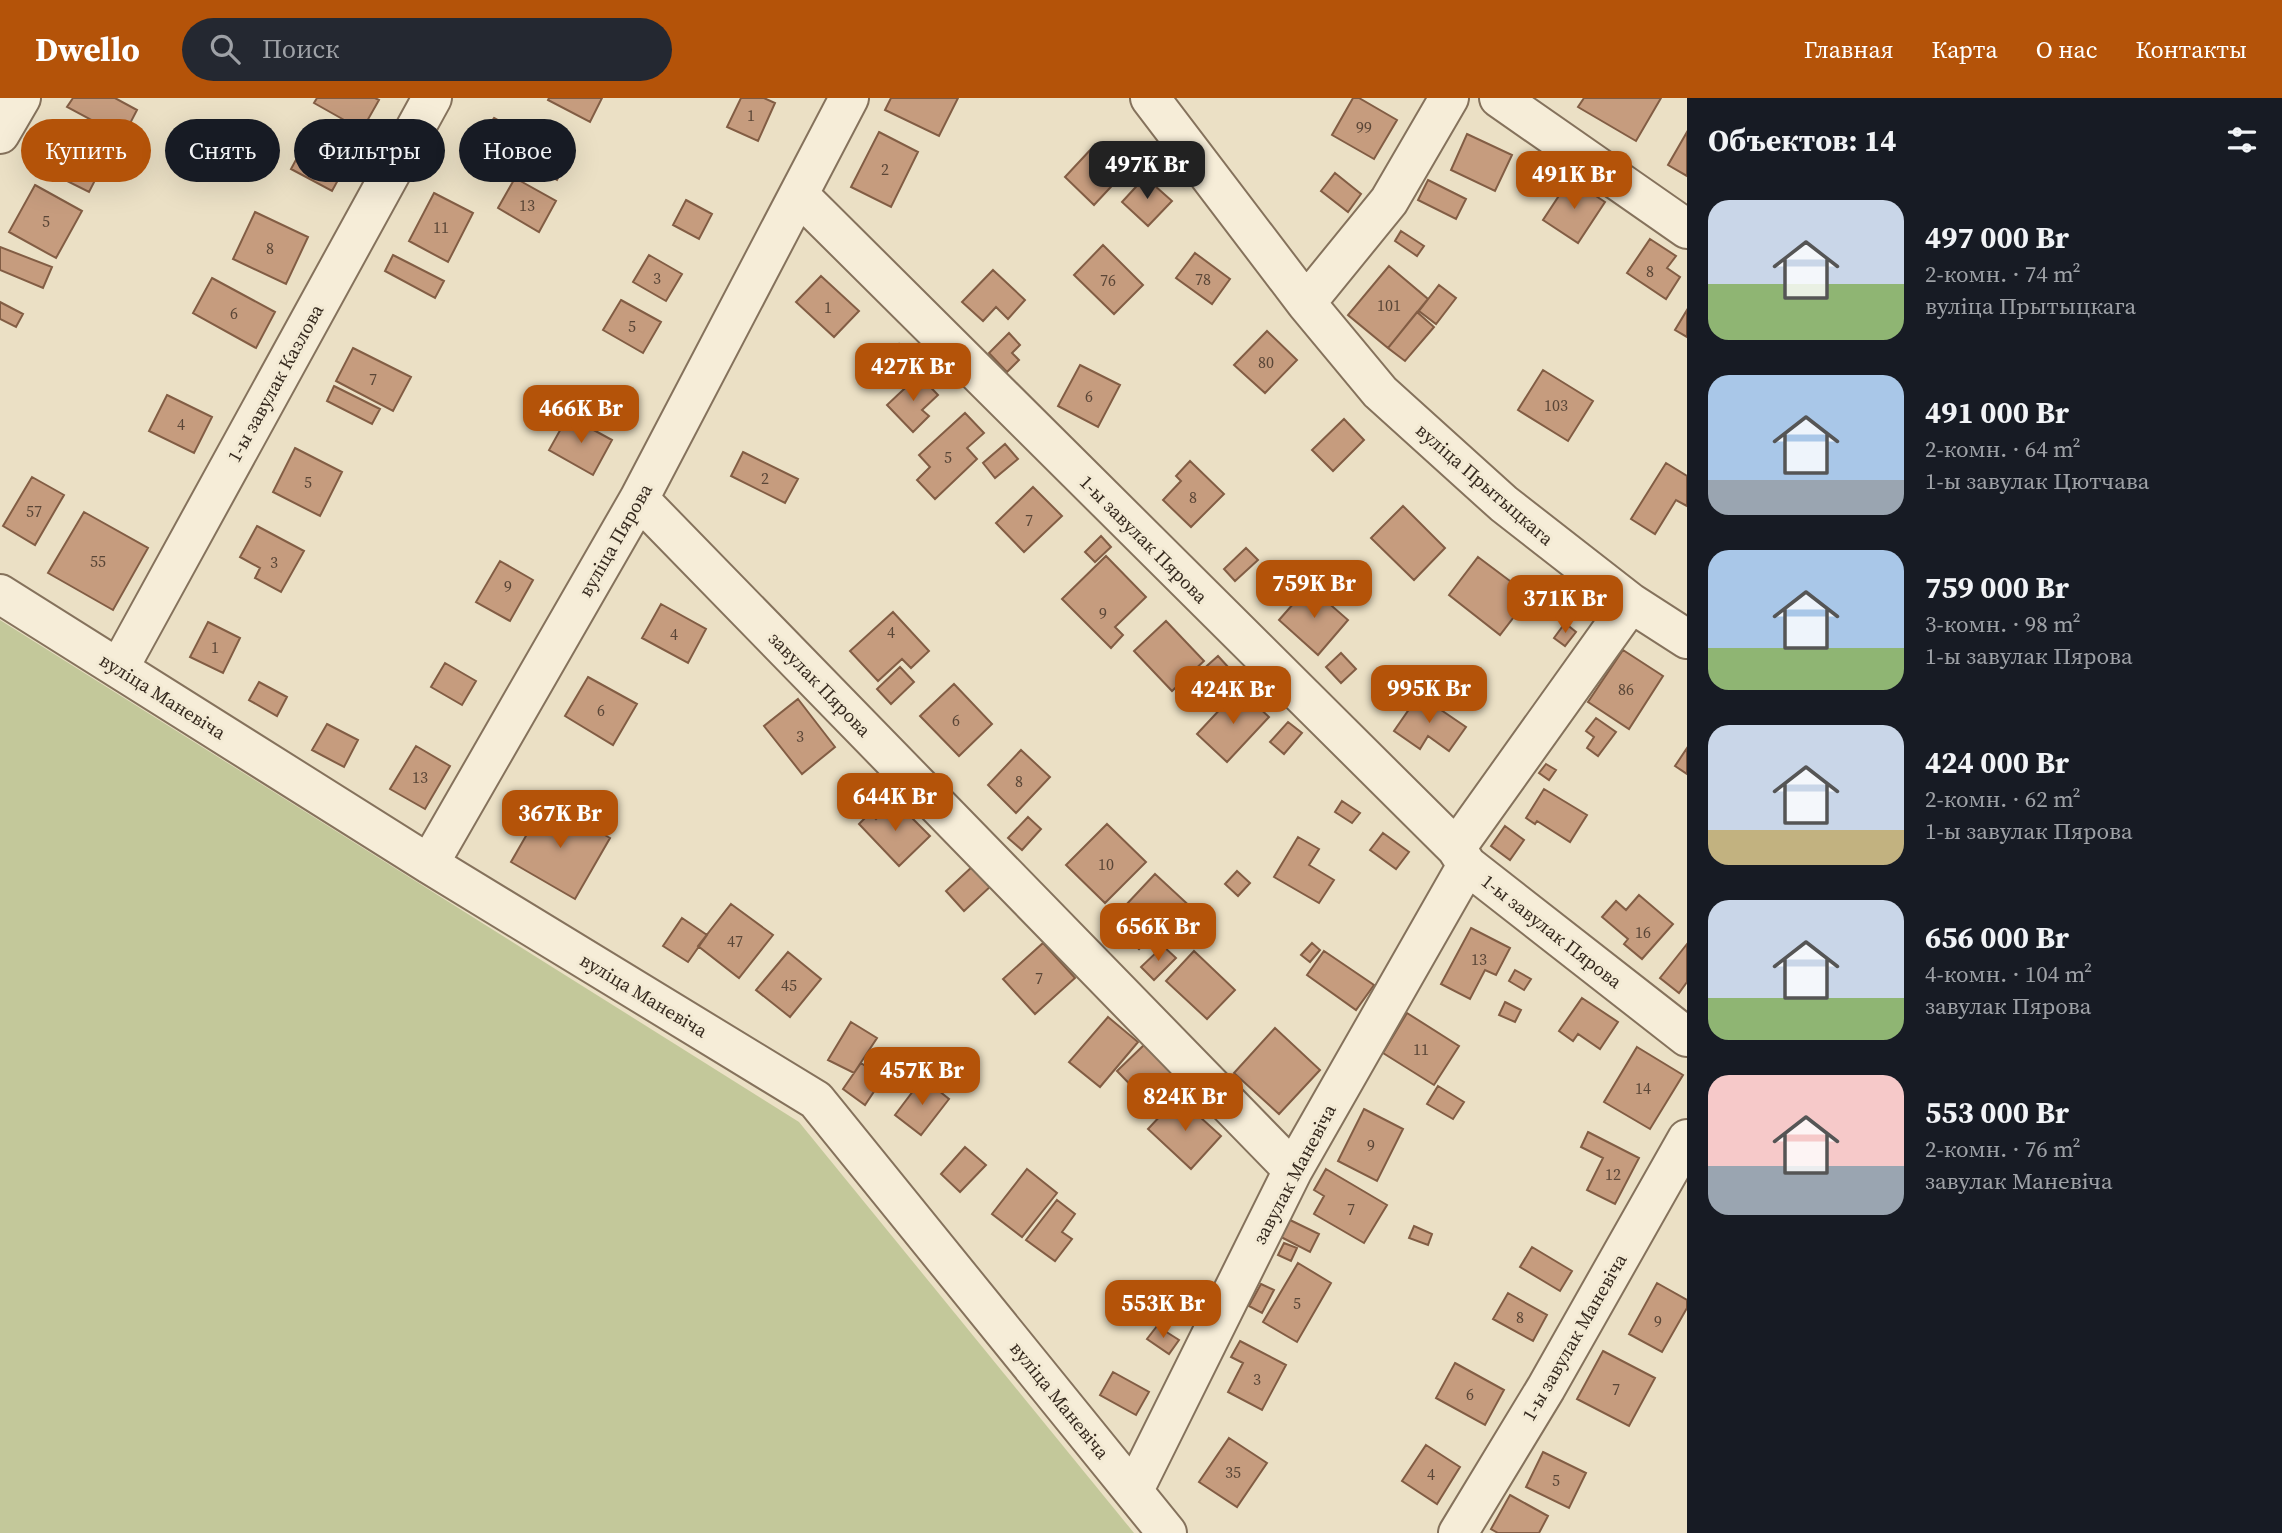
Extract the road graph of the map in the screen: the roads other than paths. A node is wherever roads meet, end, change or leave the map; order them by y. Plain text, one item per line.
1 (21, 98) edge
2 (432, 98) edge
3 (849, 98) edge
4 (1150, 98) edge
5 (1449, 98) edge
6 (1499, 98) edge
7 (0, 134) edge
8 (799, 195) junction
9 (1687, 229) edge
10 (1306, 303) junction
11 (639, 499) junction
12 (0, 594) edge
13 (1631, 603) junction
14 (1687, 639) edge
15 (119, 668) junction
16 (1461, 857) junction
17 (429, 864) junction
18 (1687, 1037) edge
19 (1687, 1139) edge
20 (1293, 1170) junction
21 (1134, 1490) junction
22 (1167, 1533) edge
23 (1458, 1533) edge

1 - 7 street
2 - 15 street, 1-ы завулак Казлова
3 - 8 street, вуліца Пярова
4 - 10 street, вуліца Прытыцкага
5 - 10 street
6 - 9 street
8 - 11 street, вуліца Пярова
8 - 16 street, 1-ы завулак Пярова
10 - 13 street, вуліца Прытыцкага
11 - 17 street, вуліца Пярова
11 - 20 street, завулак Пярова
12 - 15 street, вуліца Маневіча
13 - 14 street, вуліца Прытыцкага
13 - 16 street, завулак Маневіча
15 - 17 street, вуліца Маневіча
16 - 18 street, 1-ы завулак Пярова
16 - 20 street, завулак Маневіча
17 - 21 street, вуліца Маневіча
19 - 23 street, 1-ы завулак Маневіча
20 - 21 street, завулак Маневіча
21 - 22 street, вуліца Маневіча

